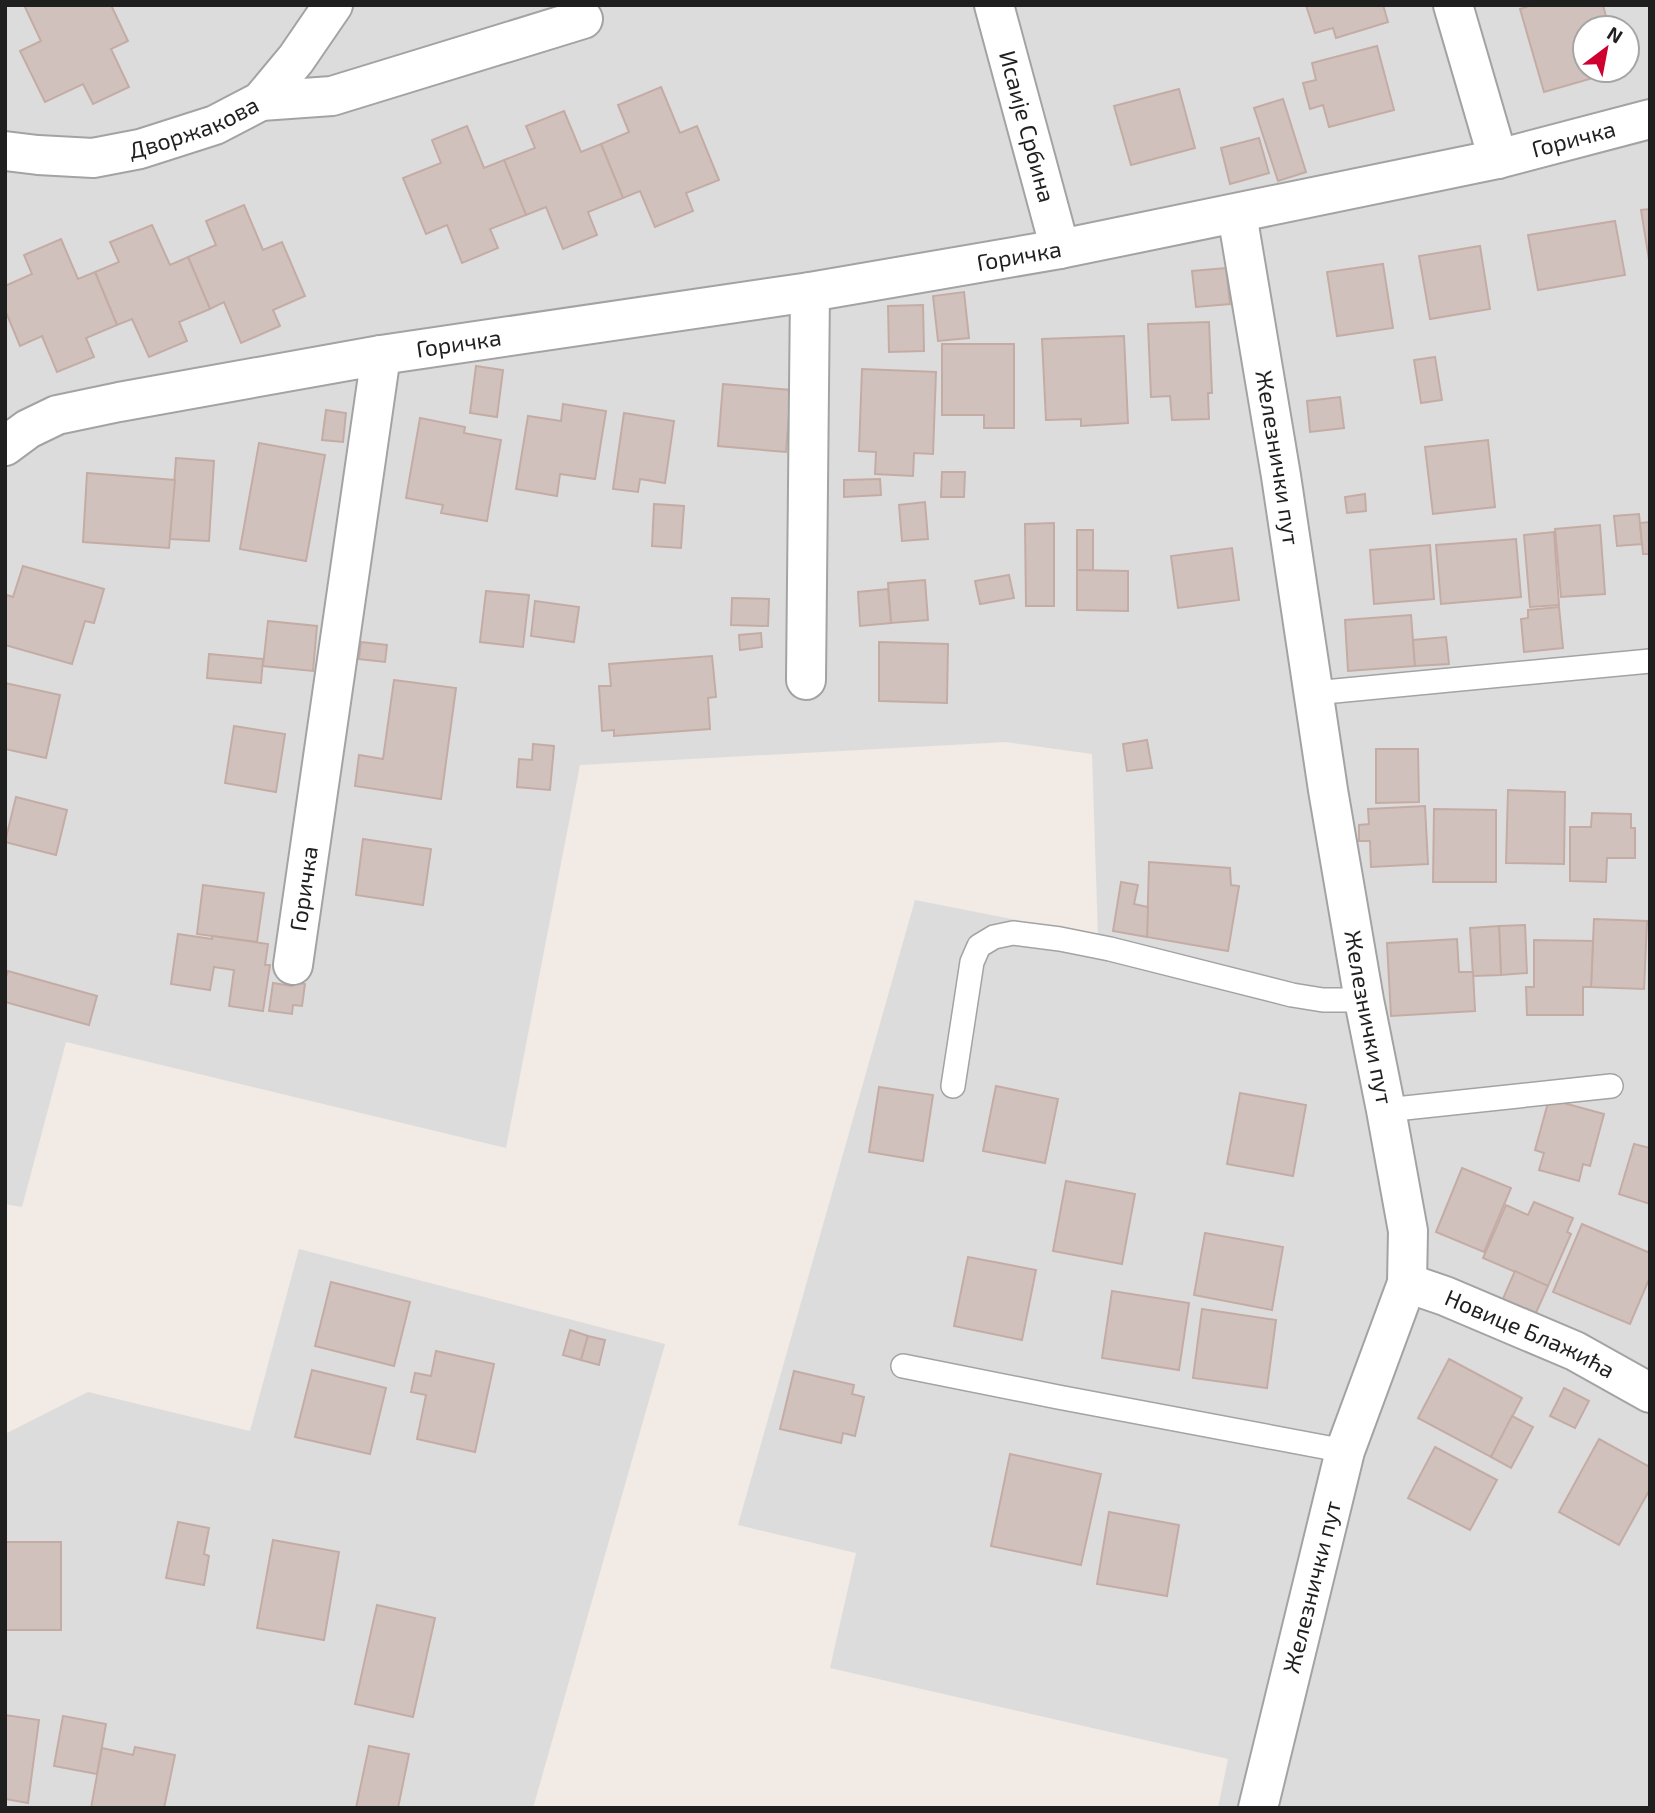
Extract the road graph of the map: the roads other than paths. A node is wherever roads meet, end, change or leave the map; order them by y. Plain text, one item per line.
1 (333, 5) edge
2 (994, 5) edge
3 (1453, 5) edge
4 (583, 19) dead end
5 (261, 101) junction
6 (1650, 119) edge
7 (5, 151) edge
8 (1498, 159) junction
9 (1237, 214) junction
10 (1060, 249) junction
11 (810, 292) junction
12 (381, 355) junction
13 (5, 446) edge
14 (1650, 661) edge
15 (806, 680) dead end
16 (1314, 693) junction
17 (293, 965) dead end
18 (1364, 1000) junction
19 (953, 1086) dead end
20 (1611, 1086) dead end
21 (1386, 1110) junction
22 (1407, 1283) junction
23 (903, 1366) dead end
24 (1650, 1393) edge
25 (1345, 1451) junction
26 (1258, 1808) edge

1 - 5 street, Дворжакова
2 - 10 street, Исаије Србина
3 - 8 street
4 - 5 street
5 - 7 street, Дворжакова
6 - 8 street, Горичка
8 - 9 street, Горичка
9 - 10 street, Горичка
9 - 16 street, Железнички пут
10 - 11 street, Горичка
11 - 12 street, Горичка
11 - 15 street
12 - 13 street, Горичка
12 - 17 street, Горичка
14 - 16 lane
16 - 18 street, Железнички пут
18 - 19 lane
18 - 21 street, Железнички пут
20 - 21 lane
21 - 22 street, Железнички пут
22 - 24 street, Новице Блажића
22 - 25 street, Железнички пут
23 - 25 lane
25 - 26 street, Железнички пут

